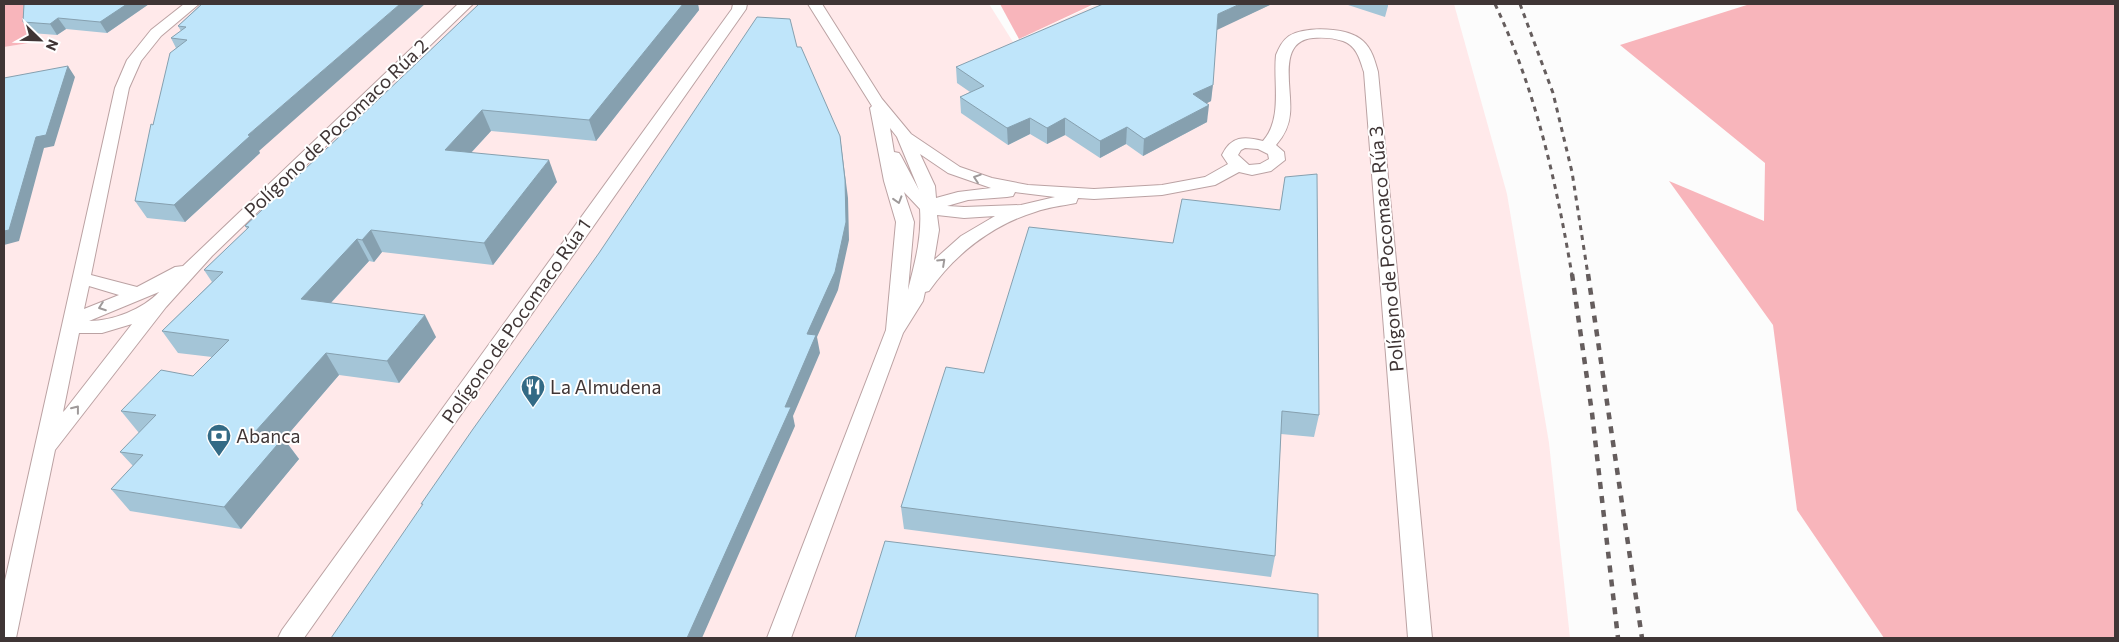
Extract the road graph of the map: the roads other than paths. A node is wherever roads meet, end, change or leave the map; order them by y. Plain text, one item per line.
1 (192, 4) edge
2 (466, 4) edge
3 (815, 4) edge
4 (742, 5) edge
5 (876, 102) junction
6 (904, 136) junction
7 (886, 144) junction
8 (1267, 146) junction
9 (1237, 165) junction
10 (1028, 190) junction
11 (1094, 194) junction
12 (930, 208) junction
13 (1026, 209) junction
14 (905, 222) junction
15 (206, 252) junction
16 (80, 278) junction
17 (140, 294) junction
18 (914, 301) junction
19 (159, 303) junction
20 (71, 323) junction
21 (894, 333) junction
22 (45, 446) junction
23 (4, 638) edge
24 (290, 638) edge
25 (780, 638) edge
26 (1420, 638) edge

1 - 16 street
2 - 15 street, Polígono de Pocomaco Rúa 2
3 - 5 street
4 - 24 street, Polígono de Pocomaco Rúa 1
5 - 6 street
5 - 7 street
10 -> 6 street
6 - 12 street
7 - 12 street
7 -> 14 street
8 - 9 street
8 - 9 street
8 - 26 street, Polígono de Pocomaco Rúa 3
9 - 11 street
10 - 11 street
10 - 12 street
11 - 13 street
12 - 13 street
12 - 14 street
12 - 18 street
18 -> 13 street
14 - 21 street
15 - 17 street, Polígono de Pocomaco Rúa 2
15 - 19 street, Polígono de Pocomaco Rúa 2
16 - 17 street
16 - 20 street
17 -> 20 street, Polígono de Pocomaco Rúa 2
18 - 21 street
19 - 20 street, Polígono de Pocomaco Rúa 2
22 -> 19 street, Polígono de Pocomaco Rúa 2
20 - 22 street
21 - 25 street
22 - 23 street

